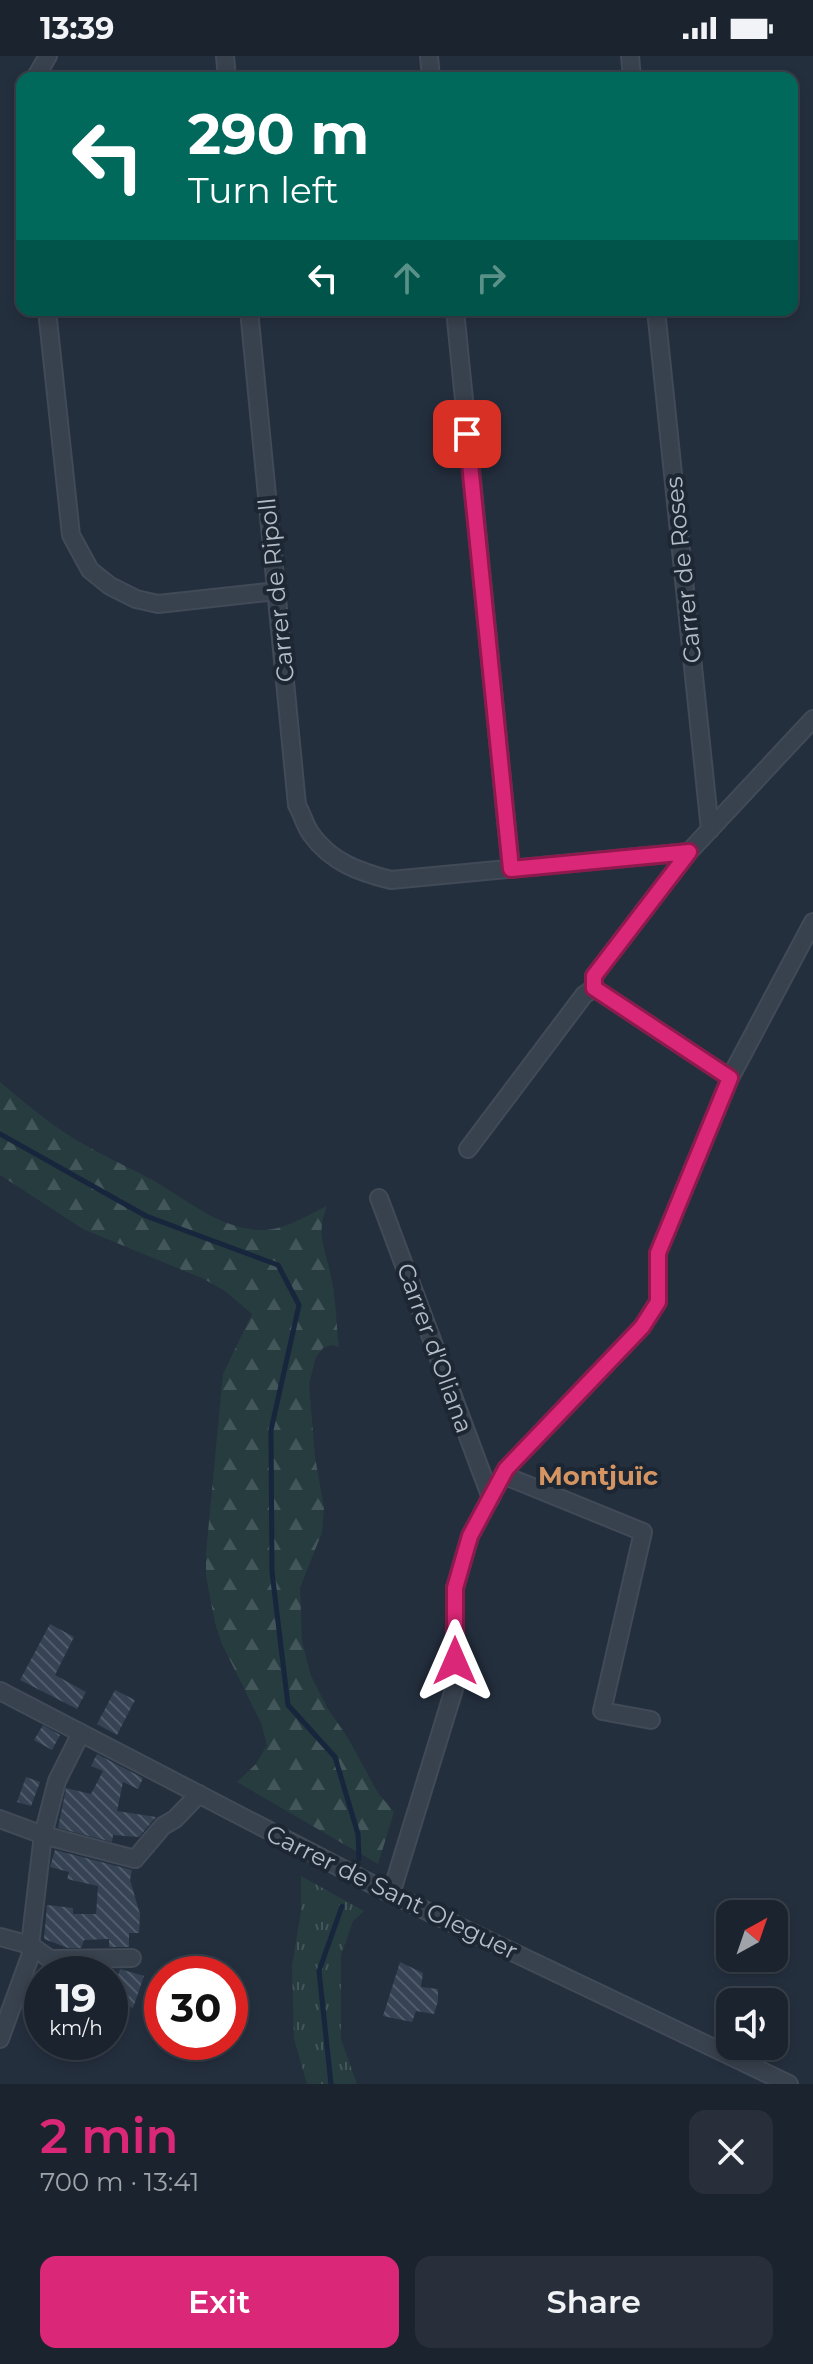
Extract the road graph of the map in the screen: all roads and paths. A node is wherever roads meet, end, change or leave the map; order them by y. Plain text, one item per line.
1 (48, 316) edge
2 (250, 316) edge
3 (456, 316) edge
4 (657, 316) edge
5 (277, 591) junction
6 (813, 719) edge
7 (710, 830) junction
8 (689, 852) junction
9 (511, 869) junction
10 (813, 922) edge
11 (594, 988) junction
12 (730, 1078) junction
13 (468, 1149) dead end
14 (379, 1198) dead end
15 (503, 1475) junction
16 (491, 1498) junction
17 (0, 1691) edge
18 (651, 1720) dead end
19 (81, 1733) junction
20 (199, 1794) junction
21 (0, 1819) edge
22 (43, 1835) junction
23 (391, 1894) junction
24 (0, 1937) edge
25 (30, 1945) junction
26 (132, 1958) dead end
27 (0, 2039) edge
28 (789, 2084) edge

1 - 5 street
2 - 5 street, Carrer de Ripoll
3 - 9 street
4 - 7 street, Carrer de Roses
5 - 9 street, Carrer de Ripoll
6 - 7 street
7 - 8 street
8 - 9 street
8 - 11 street
10 - 12 street
11 - 12 street
11 - 13 street
12 - 15 street
14 - 16 street, Carrer d'Oliana
15 - 16 street
15 - 18 street
16 - 23 street
17 - 19 street, Carrer de Sant Oleguer
19 - 20 street, Carrer de Sant Oleguer
19 - 22 street
20 - 22 street
20 - 23 street, Carrer de Sant Oleguer
21 - 22 street
22 - 25 street
23 - 28 street, Carrer de Sant Oleguer
24 - 25 street
25 - 26 street
25 - 27 street

